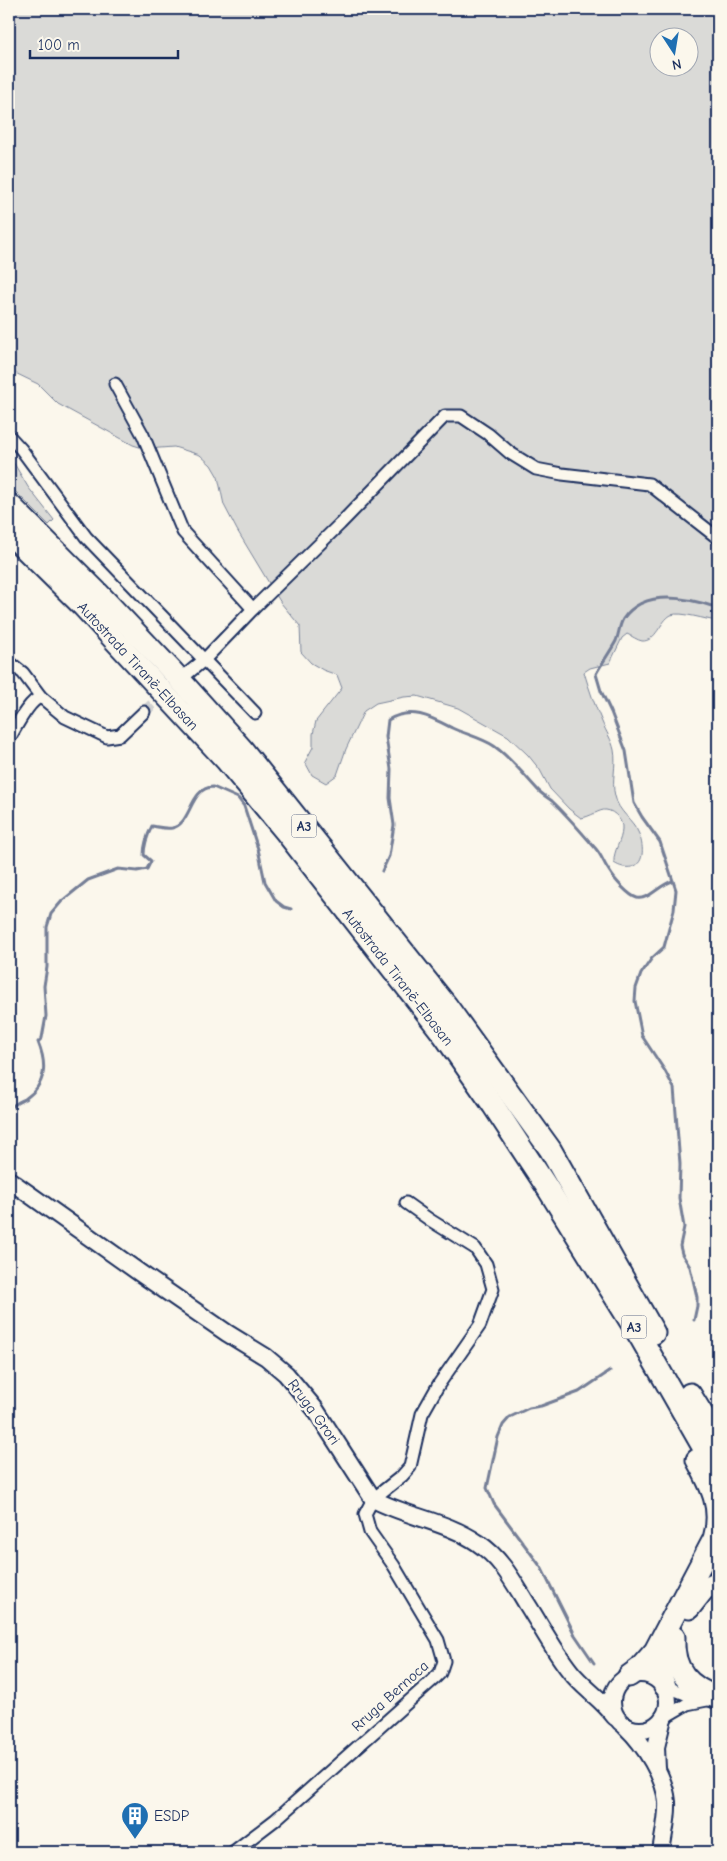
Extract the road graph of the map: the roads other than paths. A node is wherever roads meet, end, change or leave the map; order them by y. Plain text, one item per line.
1 (115, 384) dead end
2 (9, 436) edge
3 (9, 504) edge
4 (9, 533) edge
5 (718, 538) edge
6 (253, 610) junction
7 (204, 660) junction
8 (9, 662) edge
9 (186, 674) dead end
10 (41, 697) junction
11 (144, 712) tunnel mouth
12 (255, 713) dead end
13 (9, 739) edge
14 (9, 1180) edge
15 (406, 1203) dead end
16 (656, 1364) junction
17 (718, 1440) edge
18 (718, 1473) edge
19 (373, 1499) junction
20 (718, 1582) edge
21 (676, 1632) junction
22 (574, 1676) junction
23 (628, 1676) junction
24 (665, 1686) junction
25 (718, 1699) edge
26 (663, 1718) junction
27 (621, 1722) junction
28 (658, 1776) junction
29 (234, 1852) edge
30 (661, 1852) edge

1 - 6 street
2 - 7 street
3 - 17 highway, Autostrada Tiranë-Elbasan / A3
4 - 16 highway, Autostrada Tiranë-Elbasan / A3
5 - 6 street
6 - 7 street
7 - 9 street
7 - 12 street
8 - 10 street
10 - 11 street
10 - 13 street
14 - 19 main road, Rruga Grori
15 - 19 street
16 - 18 highway, Autostrada Tiranë-Elbasan / A3
16 - 23 highway
19 - 22 main road
19 - 29 street, Rruga Bernoca
20 - 21 highway
21 - 24 highway
21 - 25 highway
22 - 23 main road
22 - 27 main road
23 - 24 main road
23 - 27 main road
24 - 25 street
24 - 26 main road
25 - 26 street
26 - 27 main road
26 - 28 main road
27 - 28 main road
28 - 30 main road

